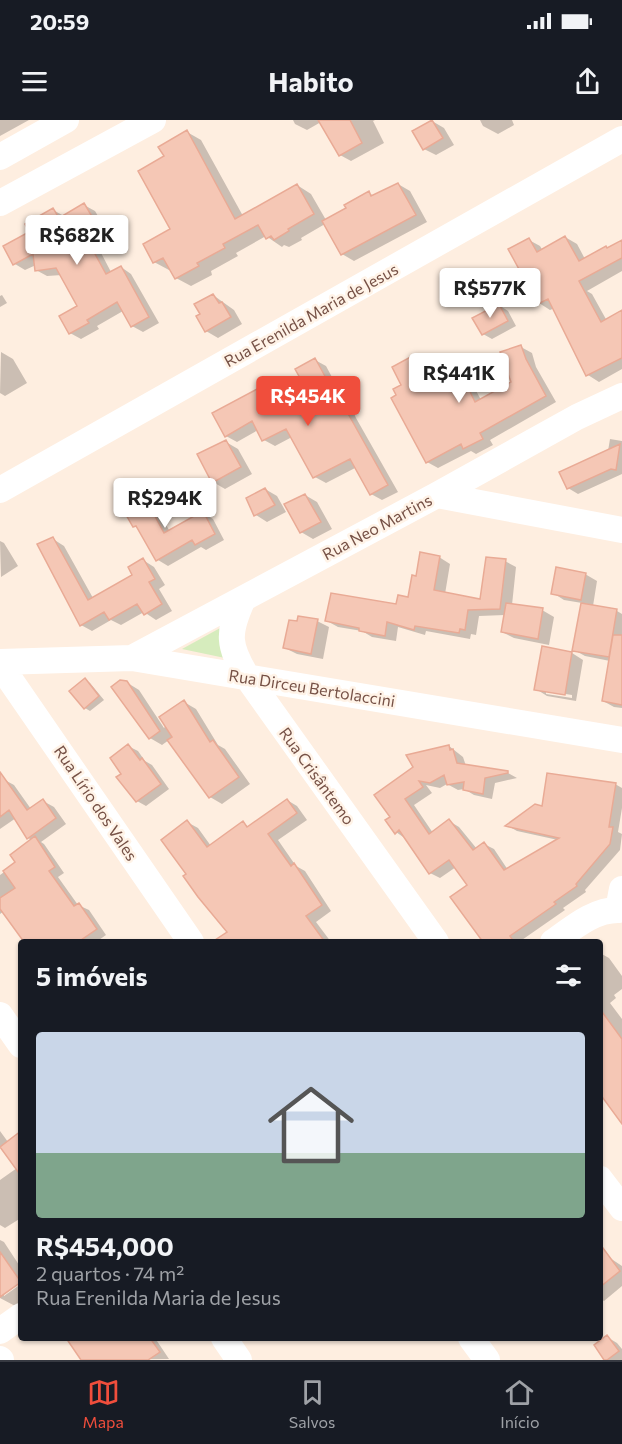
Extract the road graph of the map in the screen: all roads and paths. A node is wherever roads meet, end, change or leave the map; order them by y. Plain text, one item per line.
1 (66, 120) edge
2 (153, 120) edge
3 (622, 140) edge
4 (0, 158) edge
5 (0, 203) edge
6 (622, 396) edge
7 (0, 490) edge
8 (437, 495) junction
9 (622, 530) edge
10 (243, 599) junction
11 (132, 658) junction
12 (0, 664) edge
13 (247, 677) junction
14 (622, 740) edge
15 (621, 903) edge
16 (189, 939) edge
17 (434, 939) edge
18 (557, 939) edge
19 (0, 1015) edge
20 (18, 1041) edge
21 (603, 1183) edge
22 (622, 1209) edge
23 (18, 1318) edge
24 (0, 1330) edge
25 (226, 1341) edge
26 (473, 1341) edge
27 (239, 1360) edge
28 (487, 1360) edge

1 - 4 street
2 - 5 street
3 - 7 street, Rua Erenilda Maria de Jesus
6 - 8 street, Rua Neo Martins
8 - 9 street
8 - 10 street, Rua Neo Martins
10 - 11 street, Rua Neo Martins
10 - 13 street, Rua Crisântemo
11 - 12 street, Rua Dirceu Bertolaccini
11 - 13 street, Rua Dirceu Bertolaccini
12 - 16 street, Rua Lírio dos Vales
13 - 14 street, Rua Dirceu Bertolaccini
13 - 17 street, Rua Crisântemo
15 - 18 street
19 - 20 street
21 - 22 street
23 - 24 street
25 - 27 street
26 - 28 street

